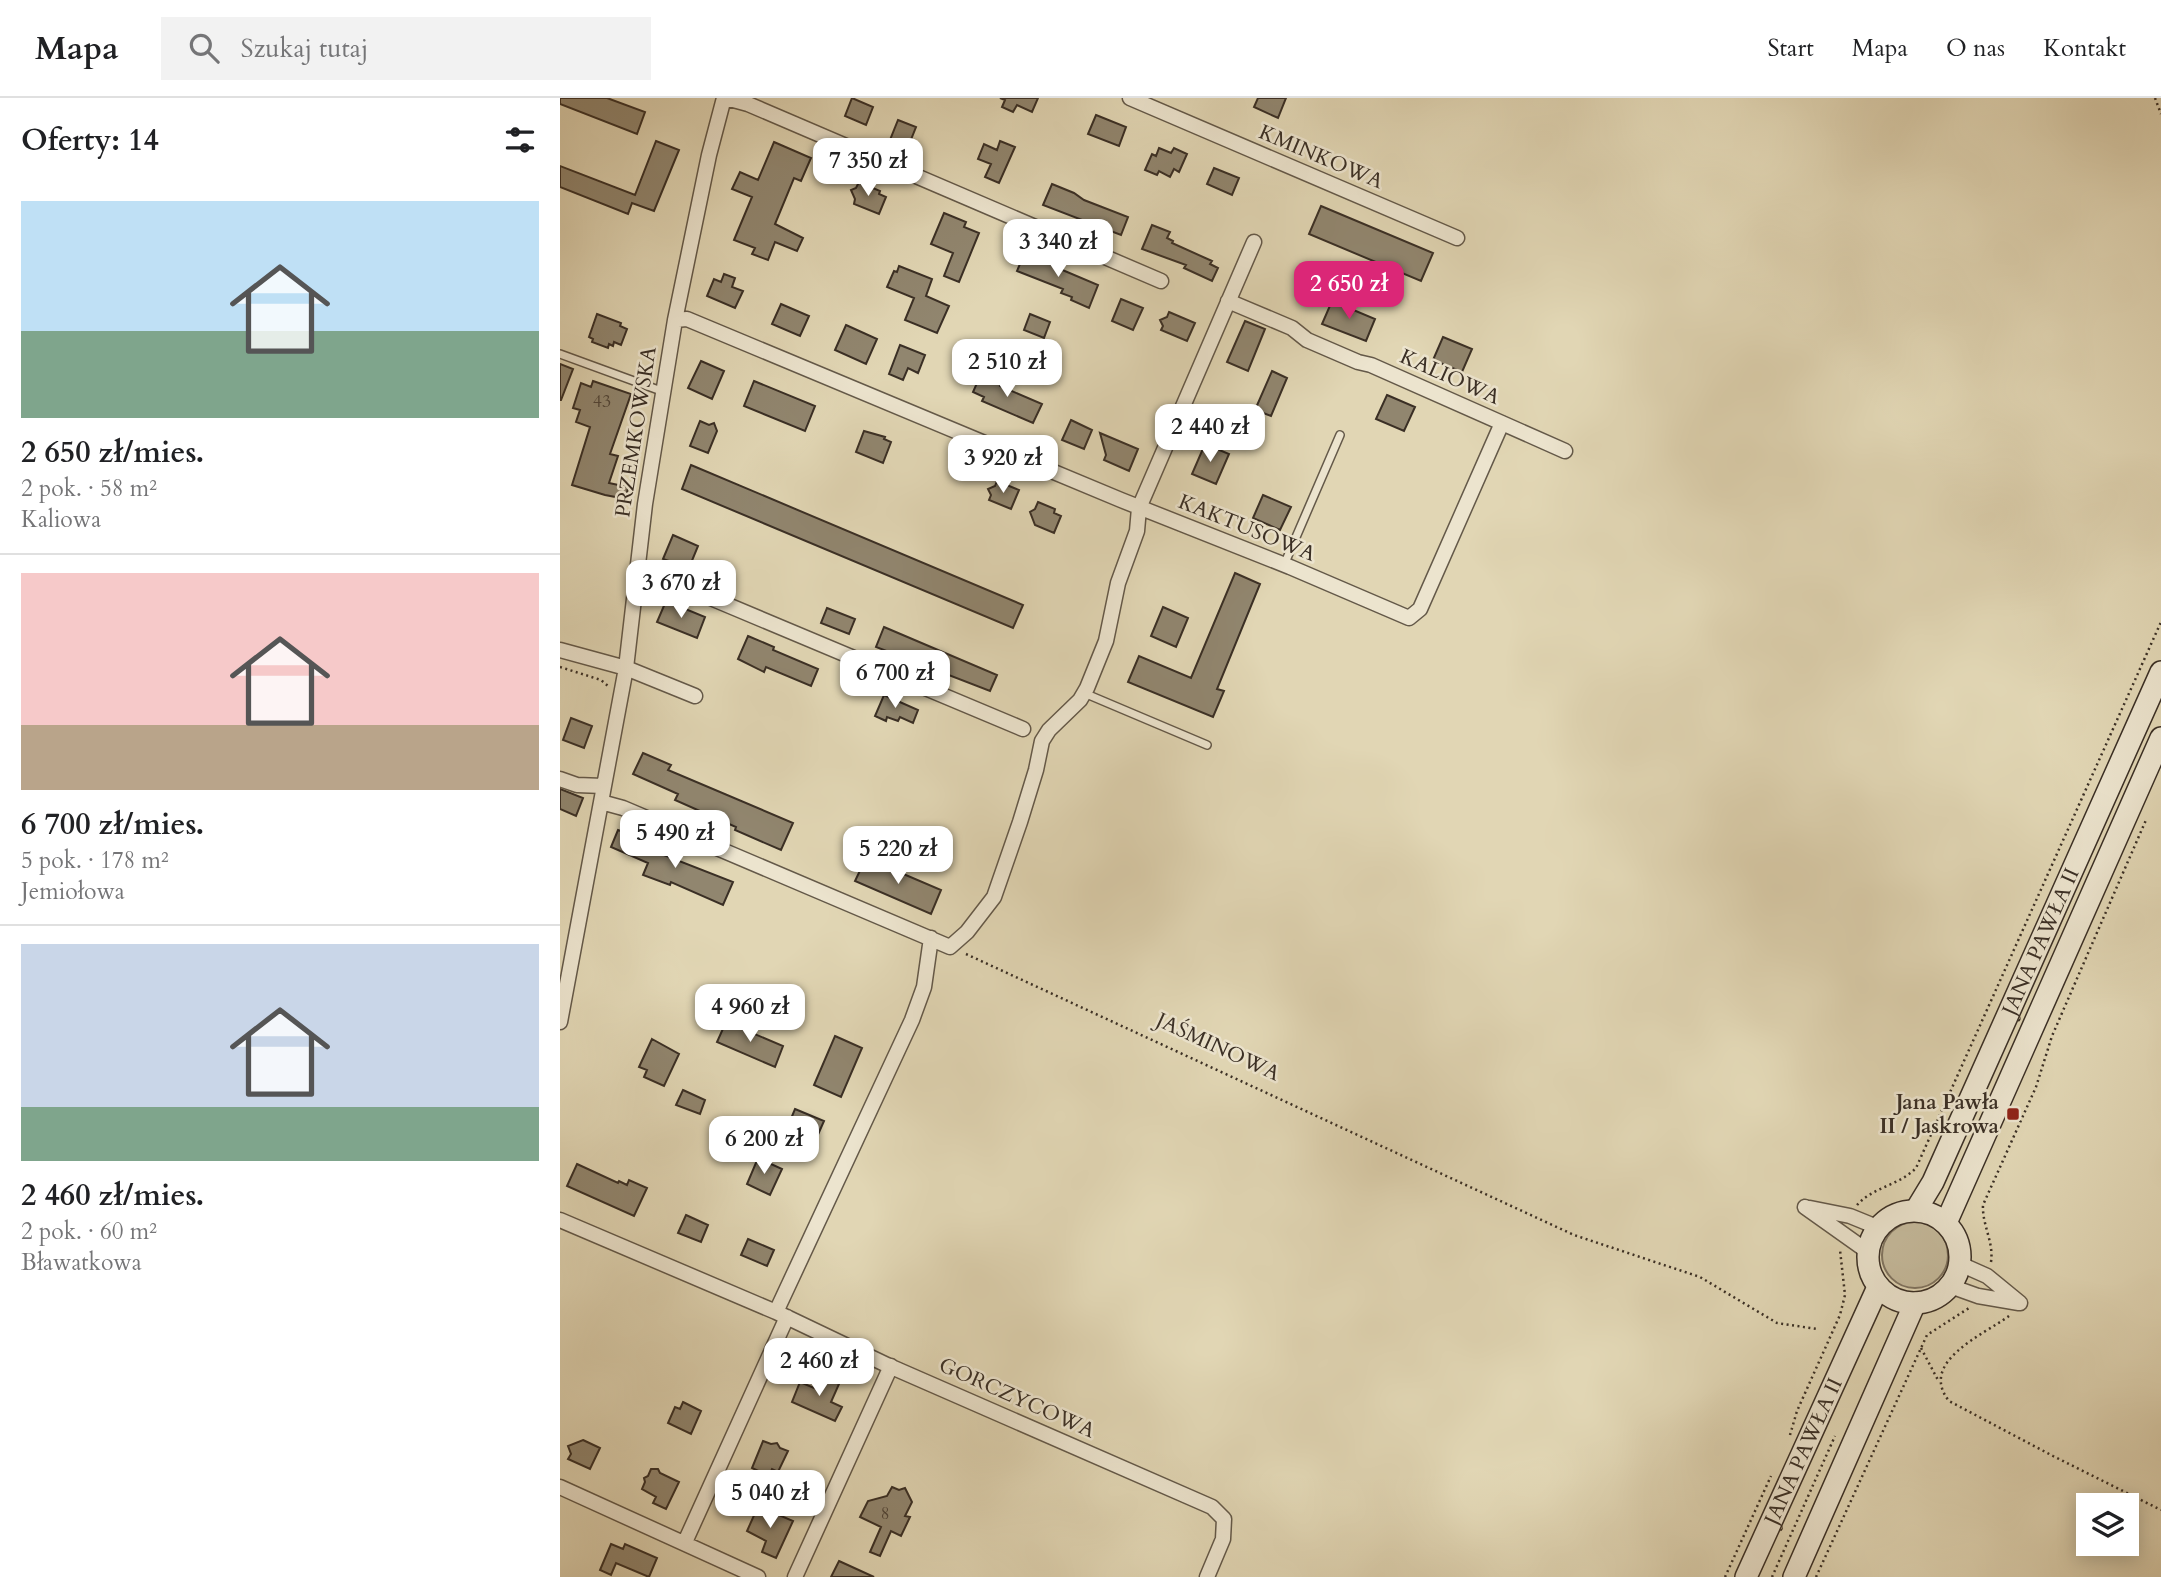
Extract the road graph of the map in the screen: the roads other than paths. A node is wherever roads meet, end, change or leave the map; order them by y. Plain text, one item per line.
1 (725, 98) edge
2 (1130, 98) edge
3 (1457, 238) dead end
4 (1254, 242) dead end
5 (1161, 281) dead end
6 (1228, 301) junction
7 (675, 320) junction
8 (560, 354) edge
9 (664, 392) junction
10 (1502, 423) junction
11 (1339, 435) dead end
12 (1565, 452) dead end
13 (1139, 508) junction
14 (1284, 565) junction
15 (637, 572) junction
16 (1415, 615) joint
17 (560, 650) edge
18 (626, 668) junction
19 (2161, 671) edge
20 (1084, 693) junction
21 (695, 696) dead end
22 (1023, 729) dead end
23 (2161, 738) edge
24 (1207, 746) dead end
25 (560, 779) edge
26 (603, 786) junction
27 (601, 802) junction
28 (931, 939) junction
29 (561, 1013) edge
30 (1916, 1210) junction
31 (560, 1220) edge
32 (1946, 1223) junction
33 (1877, 1227) junction
34 (1867, 1251) junction
35 (1959, 1264) junction
36 (1950, 1286) junction
37 (1878, 1287) junction
38 (1915, 1303) junction
39 (782, 1314) junction
40 (891, 1366) junction
41 (560, 1487) edge
42 (685, 1542) junction
43 (758, 1577) edge
44 (795, 1577) edge
45 (1207, 1577) edge
46 (1746, 1577) edge
47 (1794, 1577) edge

1 - 5 street
1 - 7 street, PRZEMKOWSKA
2 - 3 street, KMINKOWA
4 - 6 street
6 - 10 street, KALIOWA
6 - 13 street
7 - 9 street, PRZEMKOWSKA
7 - 13 street, KAKTUSOWA
8 - 9 lane
9 - 15 street, PRZEMKOWSKA
10 - 12 street, KALIOWA
10 - 16 street, KALIOWA
11 - 14 lane
13 - 14 street, KAKTUSOWA
13 - 20 street
14 - 16 street, KAKTUSOWA
15 - 18 street, PRZEMKOWSKA
15 - 22 street
17 - 18 street
18 - 21 street
18 - 26 street, PRZEMKOWSKA
19 - 30 street, JANA PAWŁA II
20 - 24 lane
20 - 28 street
23 - 32 street, JANA PAWŁA II
25 - 26 street
26 - 27 street, PRZEMKOWSKA
27 - 28 street
27 - 29 street, PRZEMKOWSKA
28 - 39 street
30 - 32 street
30 - 33 street
31 - 39 street, GORCZYCOWA
32 - 35 street
33 - 34 street
33 - 34 street
34 - 37 street
35 - 36 street
35 - 36 street
36 - 38 street
37 - 38 street
37 - 46 street, JANA PAWŁA II
38 - 47 street, JANA PAWŁA II
39 - 40 street, GORCZYCOWA
39 - 42 street
40 - 44 street
40 - 45 street, GORCZYCOWA
41 - 42 street
42 - 43 street

